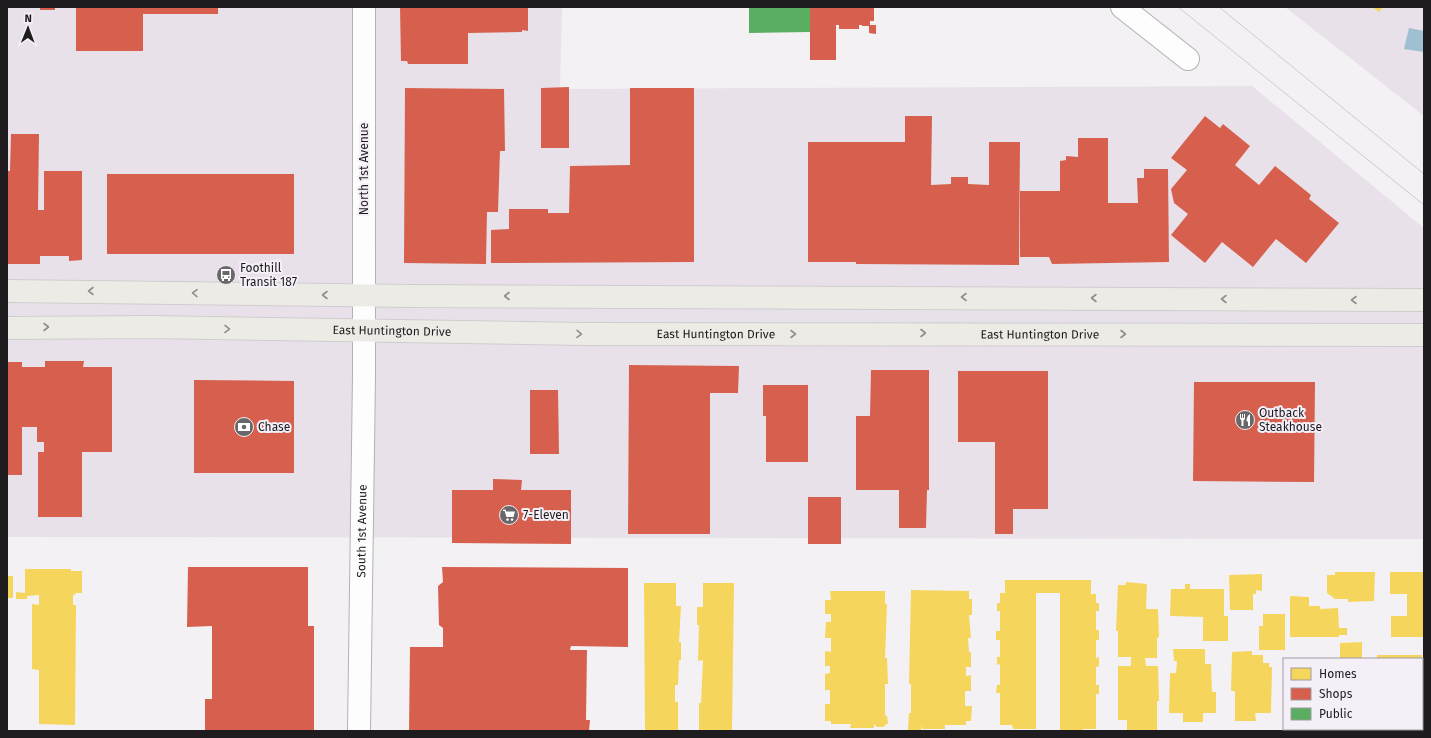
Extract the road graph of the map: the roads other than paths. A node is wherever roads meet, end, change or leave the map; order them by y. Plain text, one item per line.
1 (364, 7) edge
2 (1122, 7) edge
3 (1188, 59) dead end
4 (7, 291) edge
5 (364, 295) junction
6 (1424, 300) edge
7 (7, 328) edge
8 (364, 331) junction
9 (1424, 335) edge
10 (359, 731) edge

1 - 5 street, North 1st Avenue
2 - 3 street
5 -> 4 main road
6 -> 5 main road
5 - 8 street, North 1st Avenue
7 -> 8 main road, East Huntington Drive
8 -> 9 main road, East Huntington Drive
8 - 10 street, South 1st Avenue

